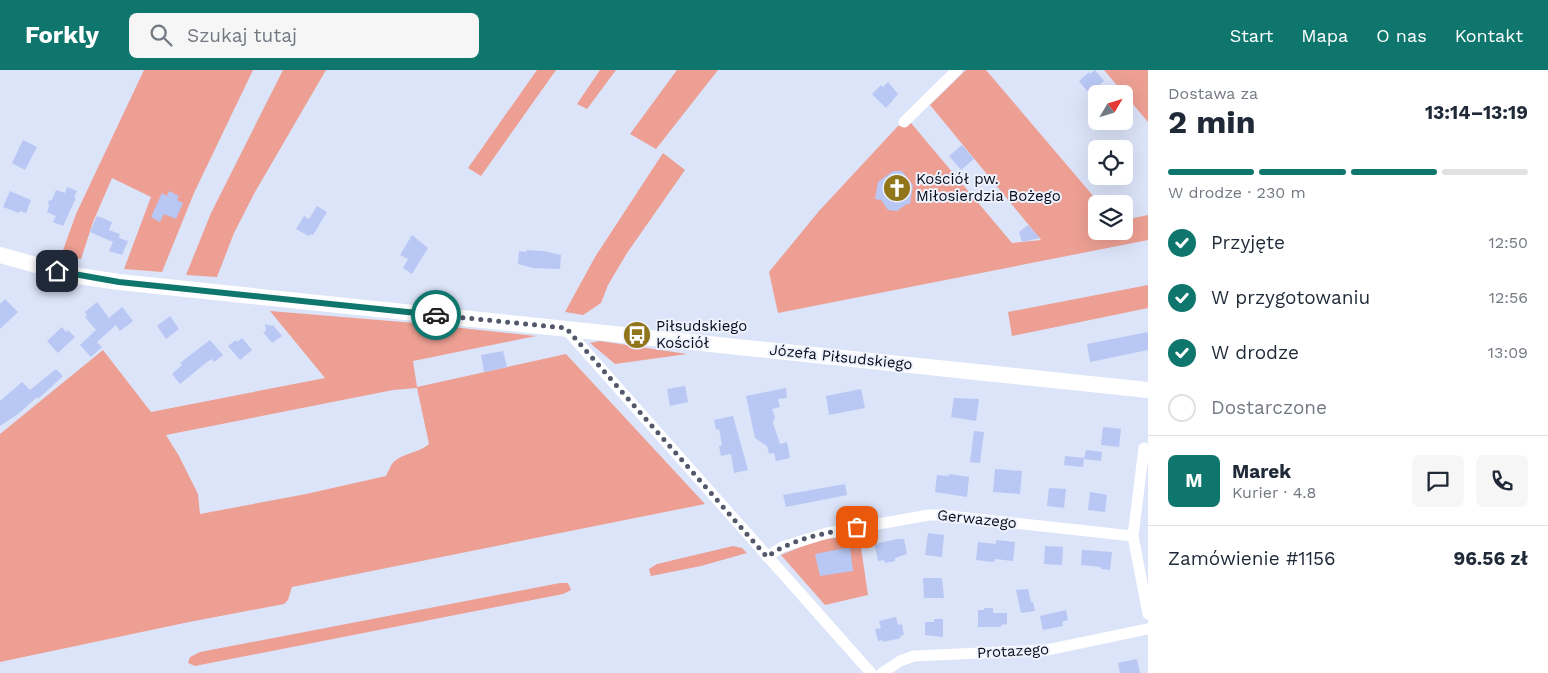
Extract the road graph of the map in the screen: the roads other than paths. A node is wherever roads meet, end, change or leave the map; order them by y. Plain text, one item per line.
1 (957, 70) edge
2 (904, 122) dead end
3 (0, 255) edge
4 (566, 328) junction
5 (1148, 390) edge
6 (1144, 448) dead end
7 (1133, 536) junction
8 (767, 557) junction
9 (1148, 614) edge
10 (1148, 630) edge
11 (871, 673) edge
12 (882, 673) edge

1 - 2 street
3 - 4 street, Józefa Piłsudskiego
4 - 5 street, Józefa Piłsudskiego
4 - 8 street
6 - 7 street
7 - 8 street, Gerwazego
7 - 9 street
8 - 11 street
10 - 12 street, Protazego

